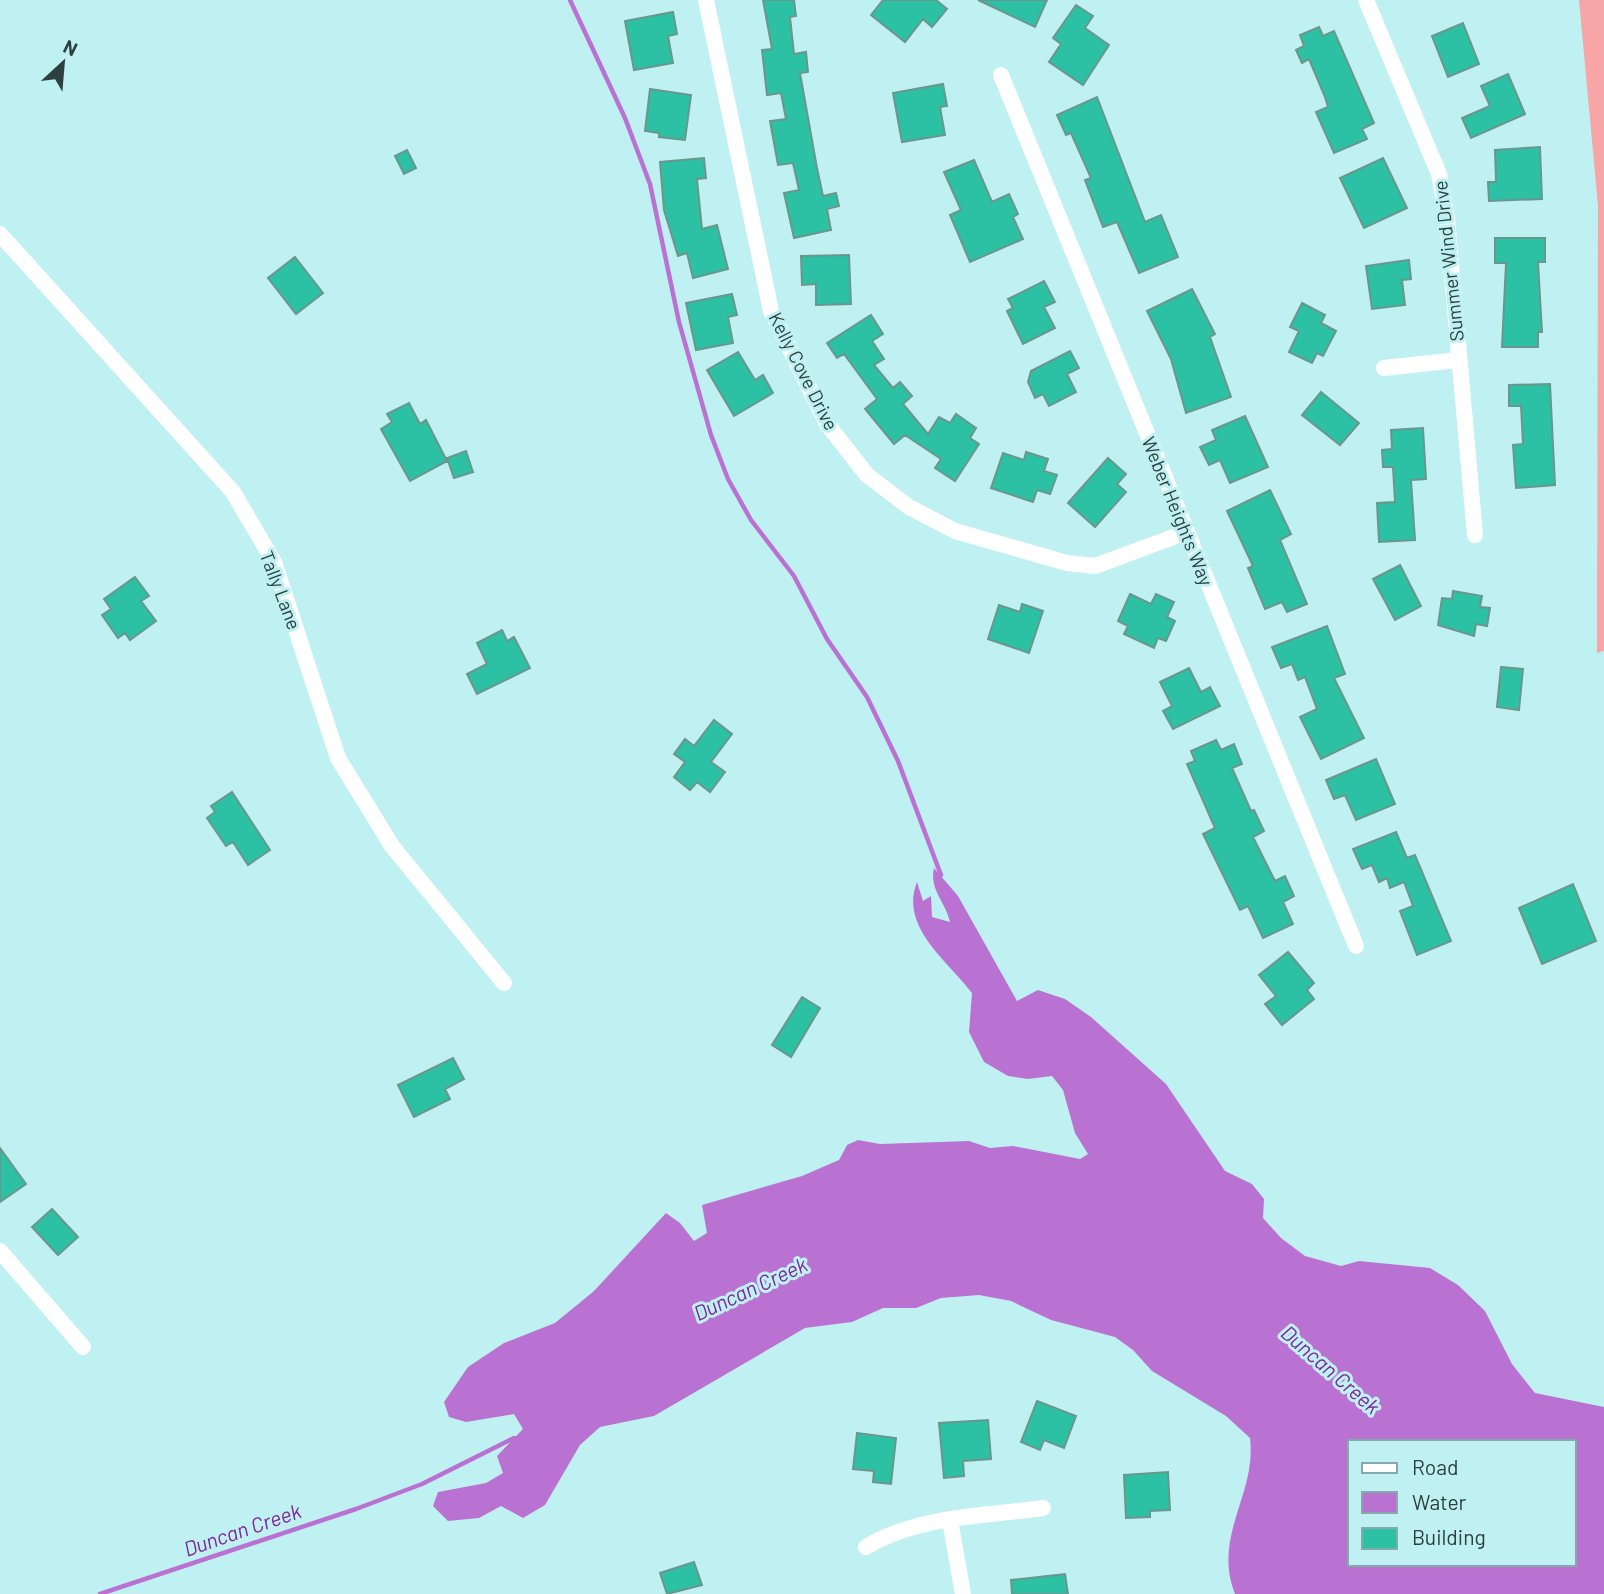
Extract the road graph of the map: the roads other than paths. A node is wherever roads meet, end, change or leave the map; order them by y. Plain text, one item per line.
1 (706, 0) edge
2 (1366, 0) edge
3 (1001, 75) dead end
4 (0, 234) edge
5 (1458, 360) junction
6 (1384, 368) dead end
7 (1187, 532) junction
8 (1475, 535) dead end
9 (1356, 946) dead end
10 (504, 983) dead end
11 (0, 1251) edge
12 (83, 1347) dead end
13 (1043, 1508) dead end
14 (950, 1520) junction
15 (866, 1547) dead end
16 (963, 1594) edge

1 - 7 street, Kelly Cove Drive
2 - 5 street, Summer Wind Drive
3 - 7 street, Weber Heights Way
4 - 10 street, Tally Lane
5 - 6 street
5 - 8 street, Summer Wind Drive
7 - 9 street, Weber Heights Way
11 - 12 street
13 - 14 street
14 - 15 street
14 - 16 street

